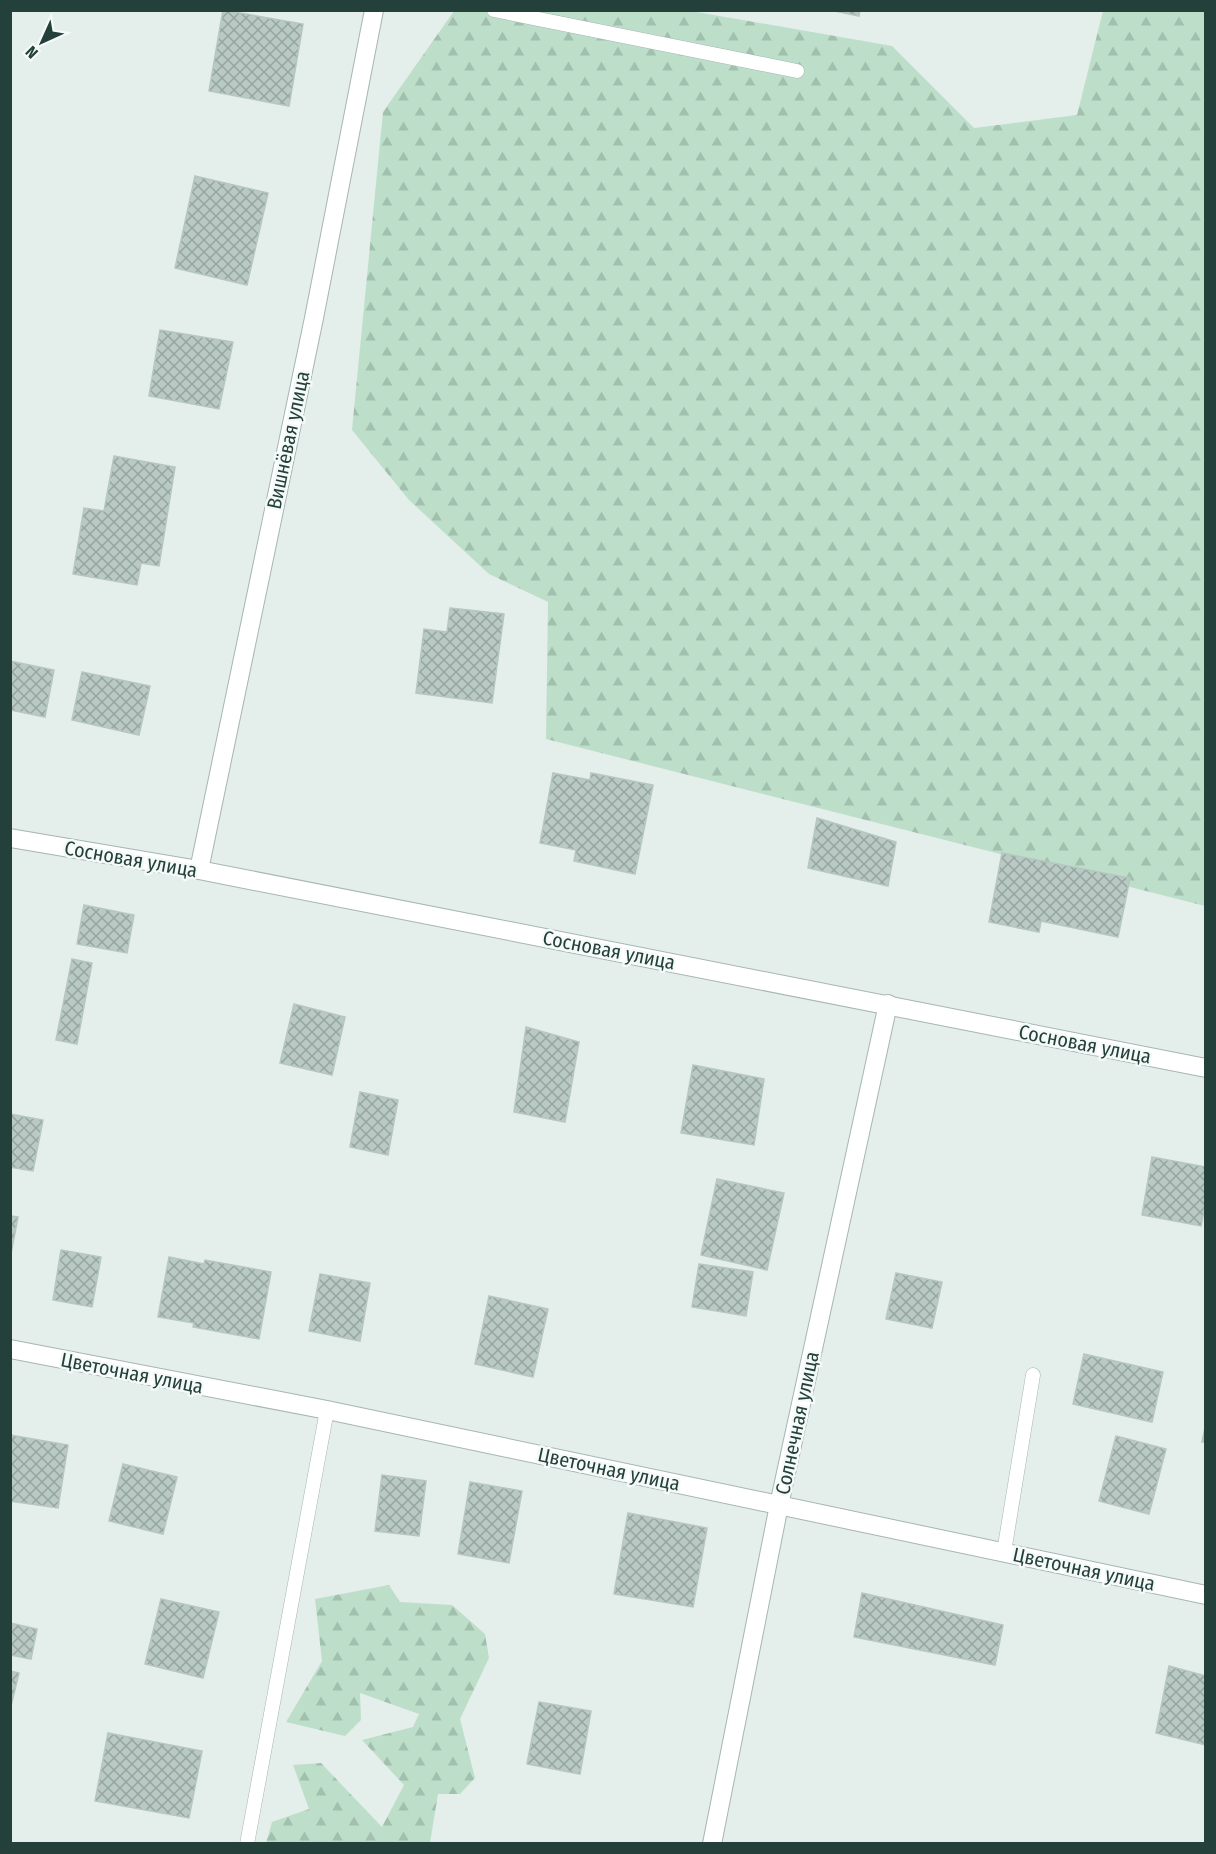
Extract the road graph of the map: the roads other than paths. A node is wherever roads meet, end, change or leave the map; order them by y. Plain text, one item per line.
1 (374, 10) edge
2 (494, 10) edge
3 (797, 71) dead end
4 (10, 838) edge
5 (199, 870) junction
6 (888, 1004) junction
7 (1206, 1068) edge
8 (10, 1349) edge
9 (1034, 1375) dead end
10 (327, 1410) junction
11 (780, 1505) junction
12 (1004, 1552) junction
13 (1206, 1595) edge
14 (247, 1844) edge
15 (712, 1844) edge

1 - 5 street, Вишнёвая улица
2 - 3 lane
4 - 5 street, Сосновая улица
5 - 6 street, Сосновая улица
6 - 7 street, Сосновая улица
6 - 11 street, Солнечная улица
8 - 10 street, Цветочная улица
9 - 12 lane
10 - 11 street, Цветочная улица
10 - 14 lane
11 - 12 street, Цветочная улица
11 - 15 street, Солнечная улица
12 - 13 street, Цветочная улица

